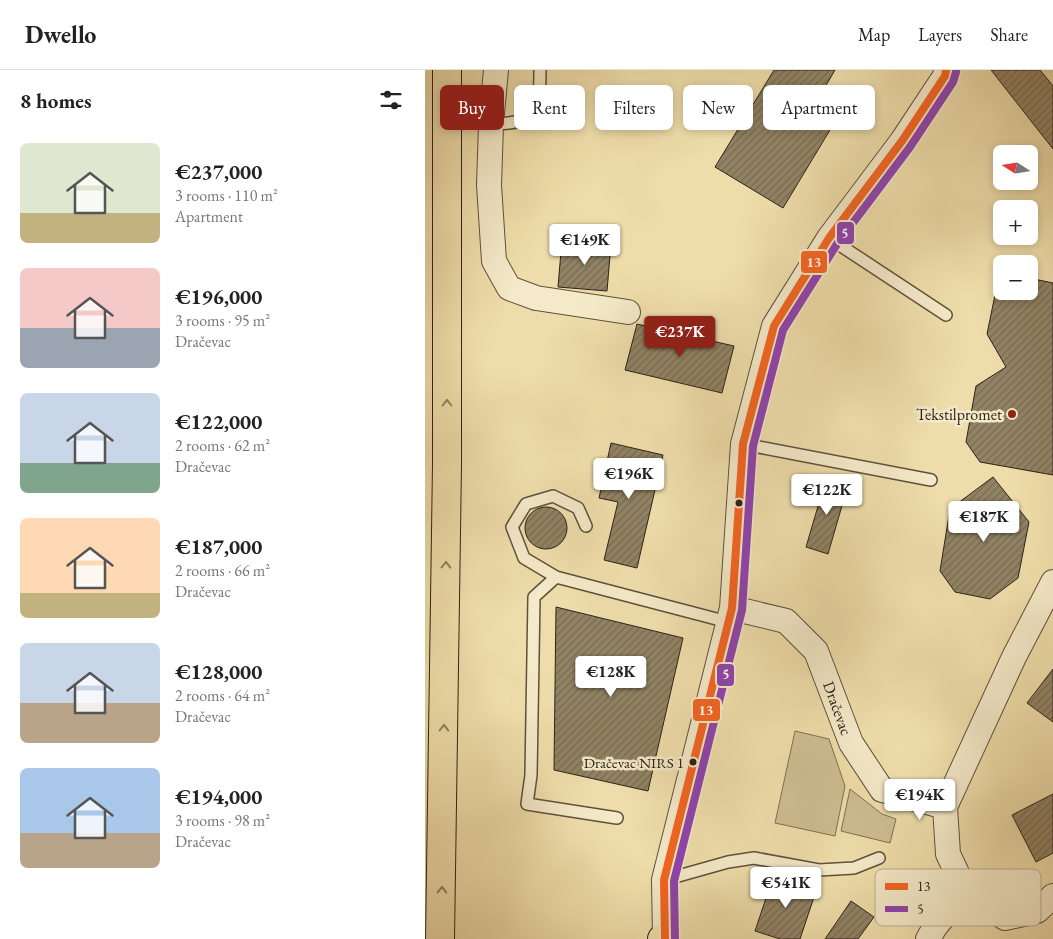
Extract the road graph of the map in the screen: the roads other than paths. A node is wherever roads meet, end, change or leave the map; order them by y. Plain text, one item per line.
1 (447, 70) edge
2 (496, 70) edge
3 (540, 70) edge
4 (946, 70) edge
5 (495, 85) edge
6 (504, 124) edge
7 (491, 130) edge
8 (829, 238) junction
9 (628, 312) dead end
10 (946, 315) dead end
11 (743, 444) junction
12 (931, 480) dead end
13 (586, 526) dead end
14 (556, 577) junction
15 (1053, 582) edge
16 (730, 615) junction
17 (945, 807) junction
18 (617, 818) dead end
19 (879, 858) dead end
20 (955, 869) edge
21 (664, 880) junction
22 (1053, 896) edge
23 (1041, 907) edge
24 (936, 926) edge
25 (440, 939) edge
26 (664, 939) edge
27 (928, 939) edge

25 -> 1 highway
2 - 5 street
3 - 6 lane
4 - 8 street
7 - 9 street
8 - 10 lane
8 - 11 street
11 - 12 lane
11 - 16 street
13 - 14 lane
14 - 16 lane
14 - 18 lane
15 - 17 street
16 - 17 street, Dračevac
16 - 21 street
17 - 20 street
19 - 21 lane
21 - 26 street
22 - 23 street
24 - 27 street

